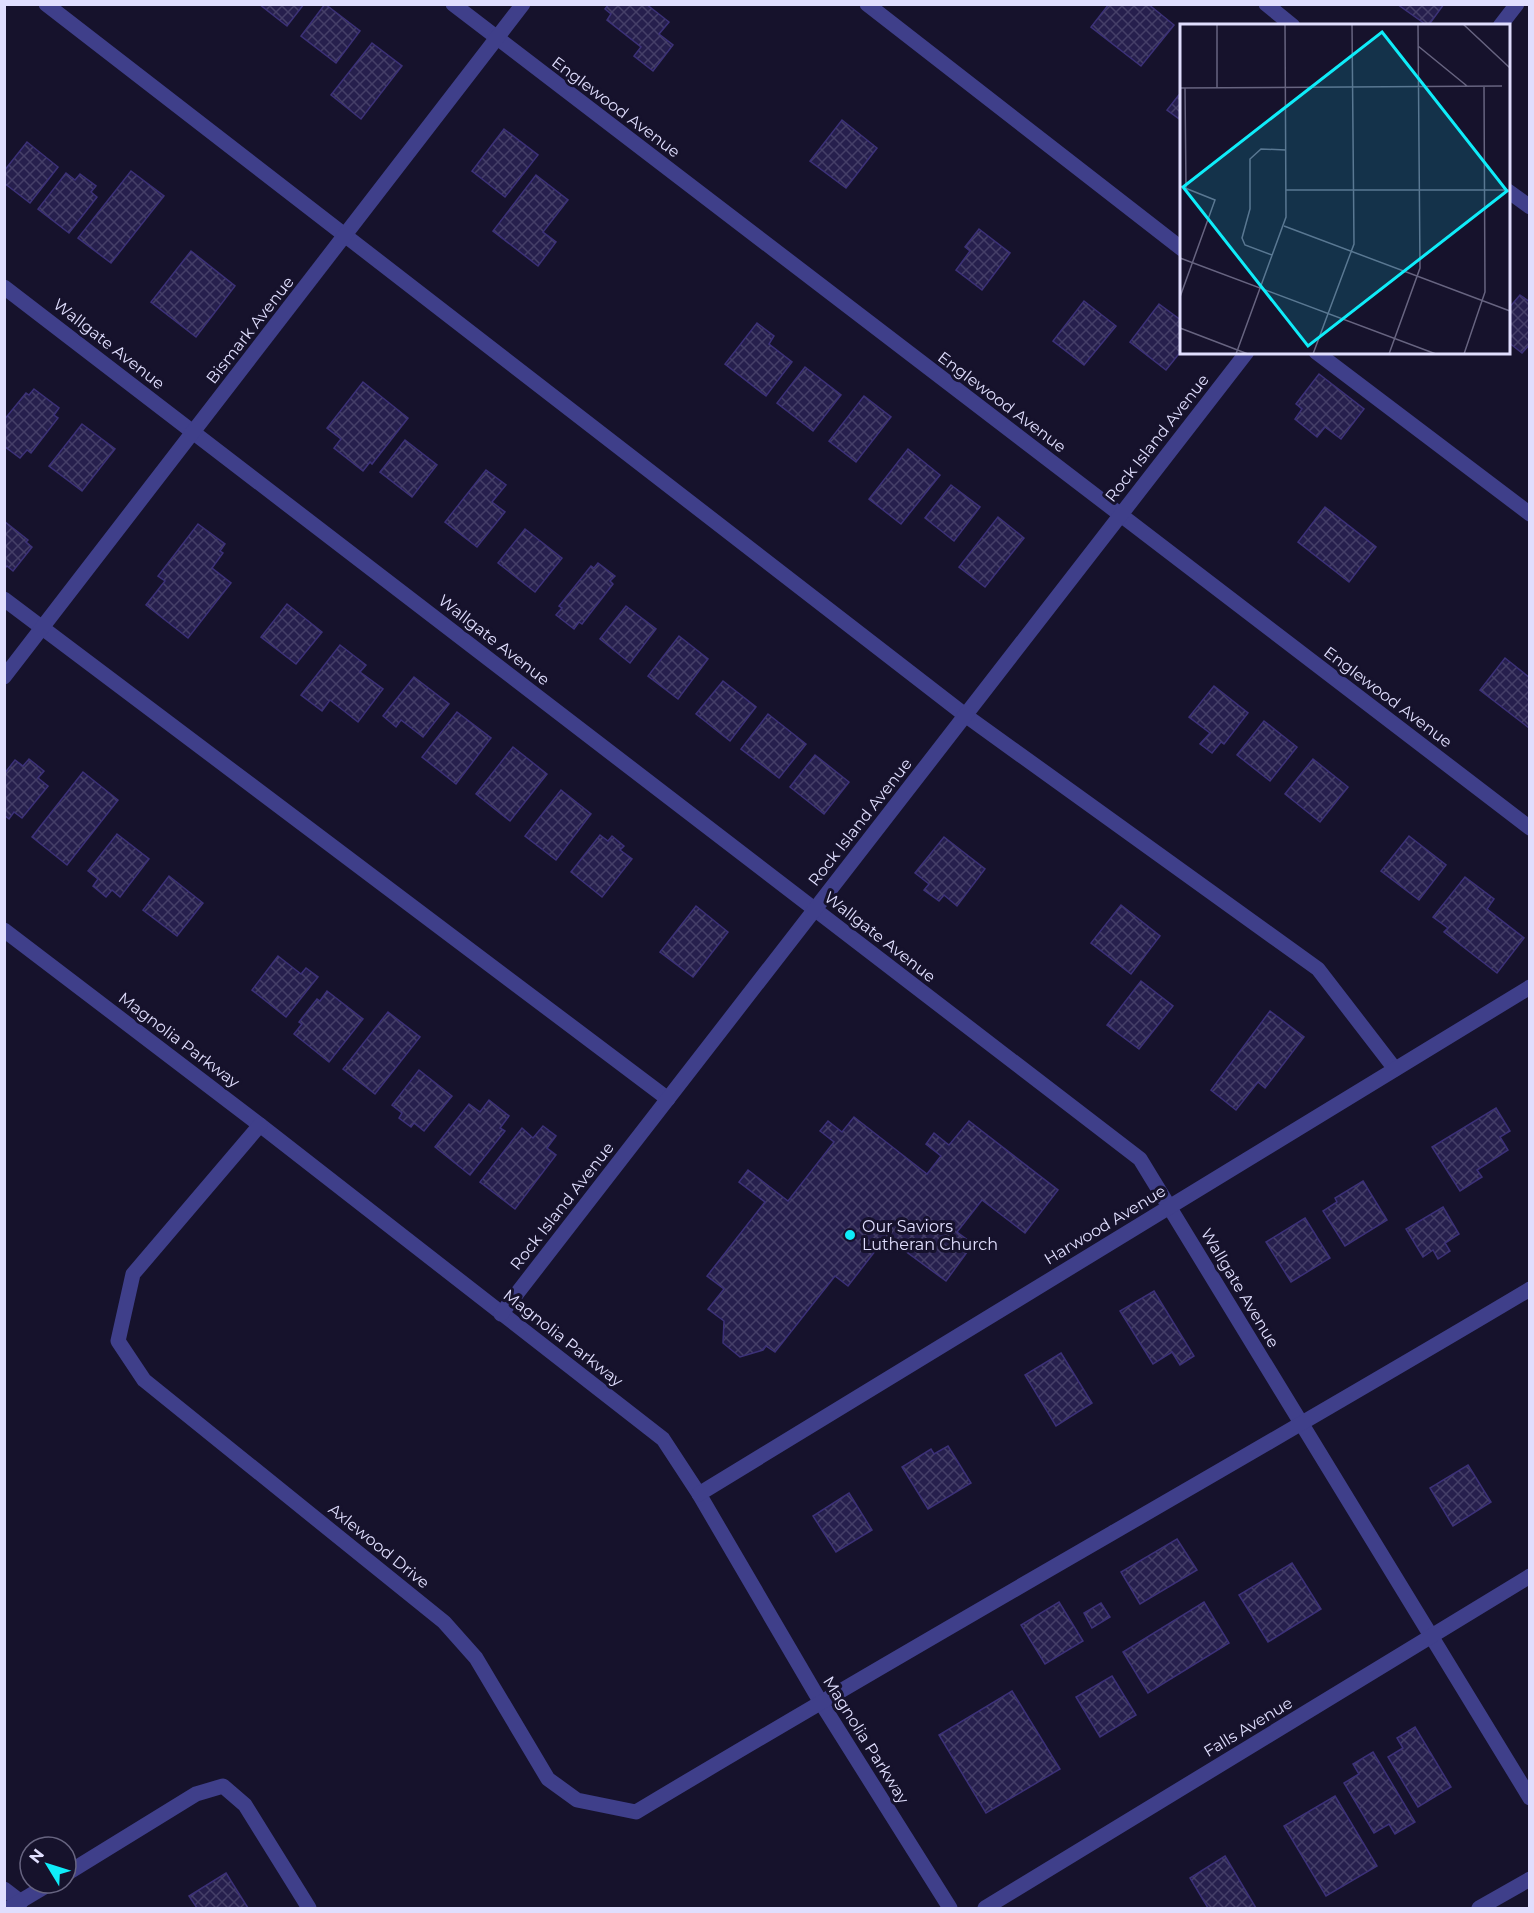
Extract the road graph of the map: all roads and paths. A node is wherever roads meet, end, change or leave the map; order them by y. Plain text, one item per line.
1 (46, 4) edge
2 (453, 4) edge
3 (523, 4) edge
4 (867, 4) edge
5 (1266, 4) edge
6 (1517, 4) edge
7 (1291, 24) edge
8 (1502, 24) edge
9 (497, 38) junction
10 (1510, 192) edge
11 (1530, 207) edge
12 (346, 235) junction
13 (1180, 247) edge
14 (4, 287) edge
15 (1244, 354) edge
16 (1319, 354) edge
17 (193, 432) junction
18 (1530, 514) edge
19 (1121, 515) junction
20 (4, 599) edge
21 (42, 628) junction
22 (4, 677) edge
23 (965, 715) junction
24 (1530, 828) edge
25 (815, 909) junction
26 (4, 930) edge
27 (1530, 987) edge
28 (1395, 1069) junction
29 (668, 1100) junction
30 (260, 1125) junction
31 (1170, 1207) junction
32 (1530, 1288) edge
33 (501, 1314) junction
34 (1302, 1425) junction
35 (699, 1494) junction
36 (1530, 1576) edge
37 (1430, 1637) junction
38 (820, 1701) junction
39 (1530, 1798) edge
40 (78, 1867) edge
41 (1530, 1879) edge
42 (4, 1889) edge
43 (31, 1895) edge
44 (15, 1905) edge
45 (309, 1908) edge
46 (950, 1908) edge
47 (985, 1908) edge
48 (1479, 1908) edge

1 - 12 street
2 - 9 street, Englewood Avenue
3 - 9 street, Bismark Avenue
4 - 13 street
5 - 7 street
6 - 8 street
9 - 12 street, Bismark Avenue
9 - 19 street, Englewood Avenue
10 - 11 street
12 - 17 street, Bismark Avenue
12 - 23 street
14 - 17 street, Wallgate Avenue
15 - 19 street, Rock Island Avenue
16 - 18 street
17 - 21 street, Bismark Avenue
17 - 25 street, Wallgate Avenue
19 - 23 street, Rock Island Avenue
19 - 24 street, Englewood Avenue
20 - 21 street
21 - 22 street, Bismark Avenue
21 - 29 street
23 - 25 street, Rock Island Avenue
23 - 28 street
25 - 29 street, Rock Island Avenue
25 - 31 street, Wallgate Avenue
26 - 30 street, Magnolia Parkway
27 - 28 street, Harwood Avenue
28 - 31 street, Harwood Avenue
29 - 33 street, Rock Island Avenue
30 - 33 street, Magnolia Parkway
30 - 38 street, Axlewood Drive
31 - 34 street, Wallgate Avenue
31 - 35 street, Harwood Avenue
32 - 34 street, Axlewood Drive
33 - 35 street, Magnolia Parkway
34 - 37 street, Wallgate Avenue
34 - 38 street, Axlewood Drive
35 - 38 street, Magnolia Parkway
36 - 37 street, Falls Avenue
37 - 39 street, Wallgate Avenue
37 - 47 street, Falls Avenue
38 - 46 street, Magnolia Parkway
40 - 45 street
41 - 48 street
42 - 44 street
43 - 44 street

